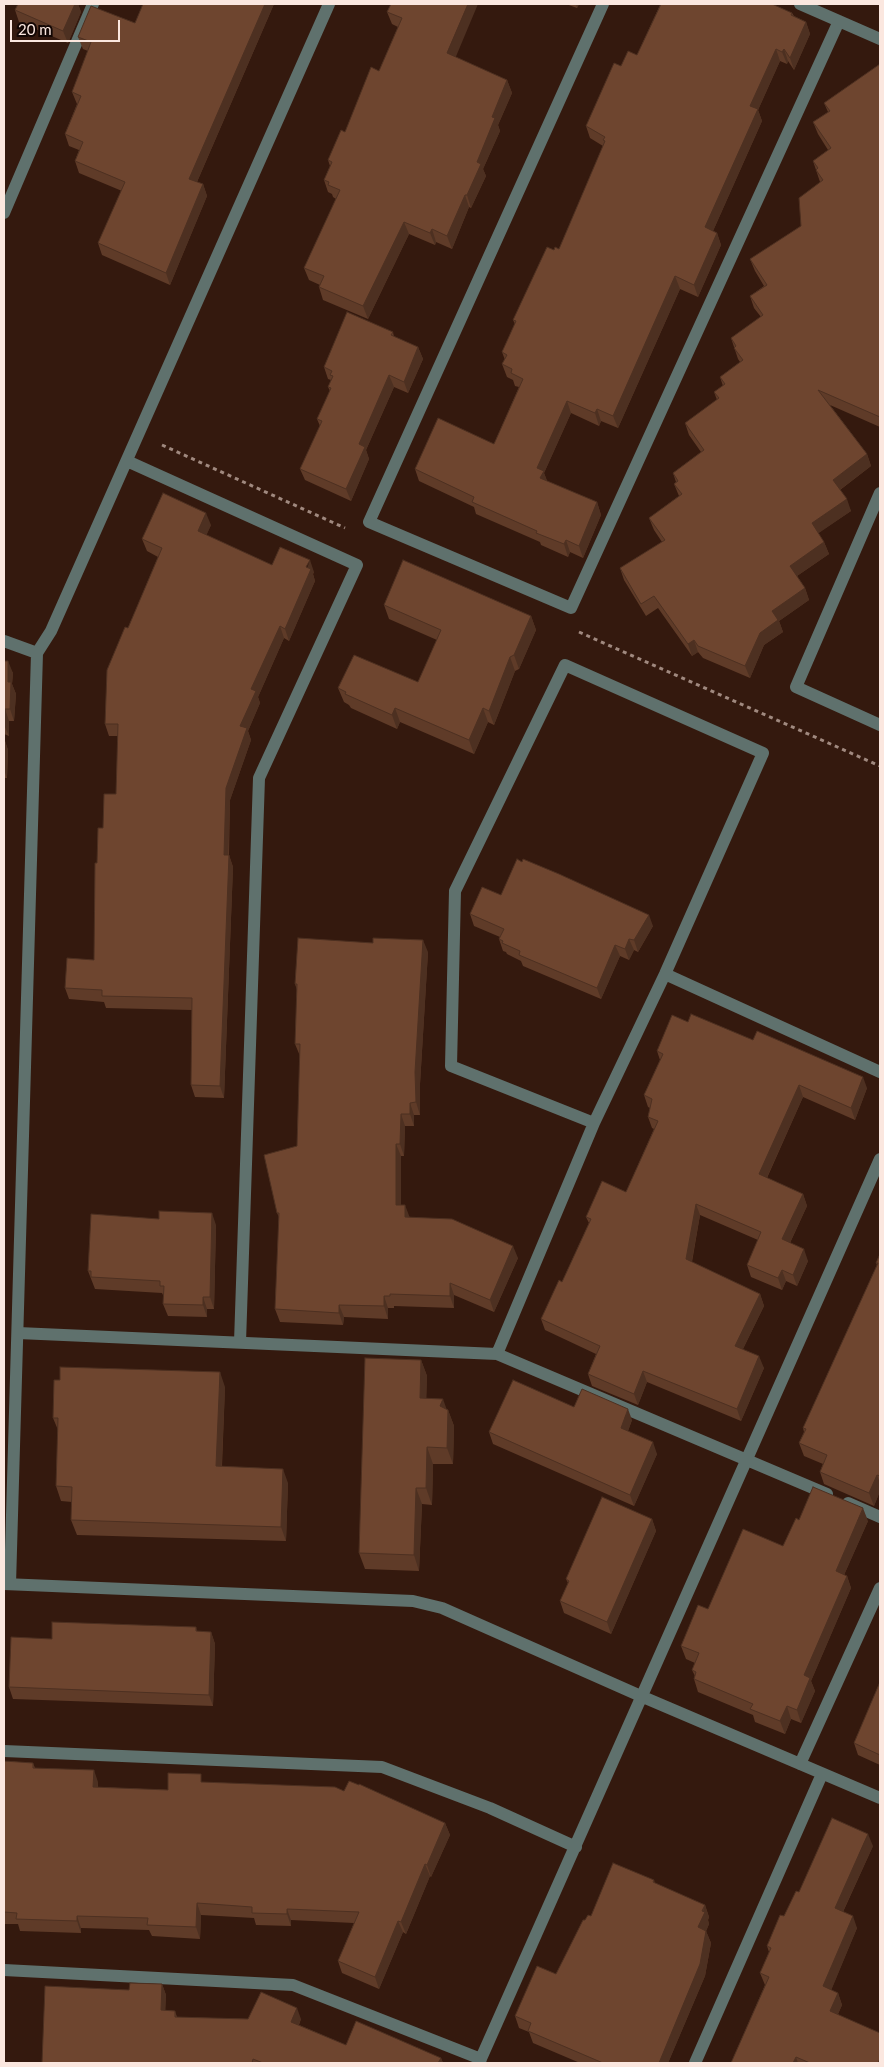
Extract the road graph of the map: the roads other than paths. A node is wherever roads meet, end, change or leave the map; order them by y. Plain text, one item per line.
1 (93, 4) edge
2 (329, 4) edge
3 (603, 4) edge
4 (800, 4) edge
5 (839, 21) junction
6 (880, 39) edge
7 (4, 213) edge
8 (127, 461) junction
9 (880, 493) edge
10 (4, 641) edge
11 (37, 653) junction
12 (880, 725) edge
13 (665, 974) junction
14 (880, 1072) edge
15 (594, 1123) junction
16 (880, 1159) edge
17 (18, 1333) junction
18 (240, 1342) junction
19 (497, 1354) junction
20 (747, 1460) junction
21 (880, 1517) edge
22 (7, 1584) edge
23 (880, 1588) edge
24 (643, 1697) junction
25 (4, 1751) edge
26 (800, 1764) junction
27 (822, 1774) junction
28 (880, 1798) edge
29 (576, 1847) junction
30 (4, 1970) edge
31 (480, 2061) edge
32 (695, 2063) edge

1 - 7 street
2 - 8 street
3 - 5 street
4 - 5 street
5 - 6 street
8 - 11 street
8 - 18 street
9 - 12 street
10 - 11 street
11 - 17 street
13 - 14 street
13 - 15 street
13 - 15 street
15 - 19 street
16 - 20 street
17 - 18 street
17 - 22 street
18 - 19 street
19 - 20 street
20 - 21 street
20 - 24 street
22 - 24 street
23 - 26 street
24 - 26 street
24 - 29 street
25 - 29 street
26 - 27 street
27 - 28 street
27 - 32 street
29 - 31 street
30 - 31 street

